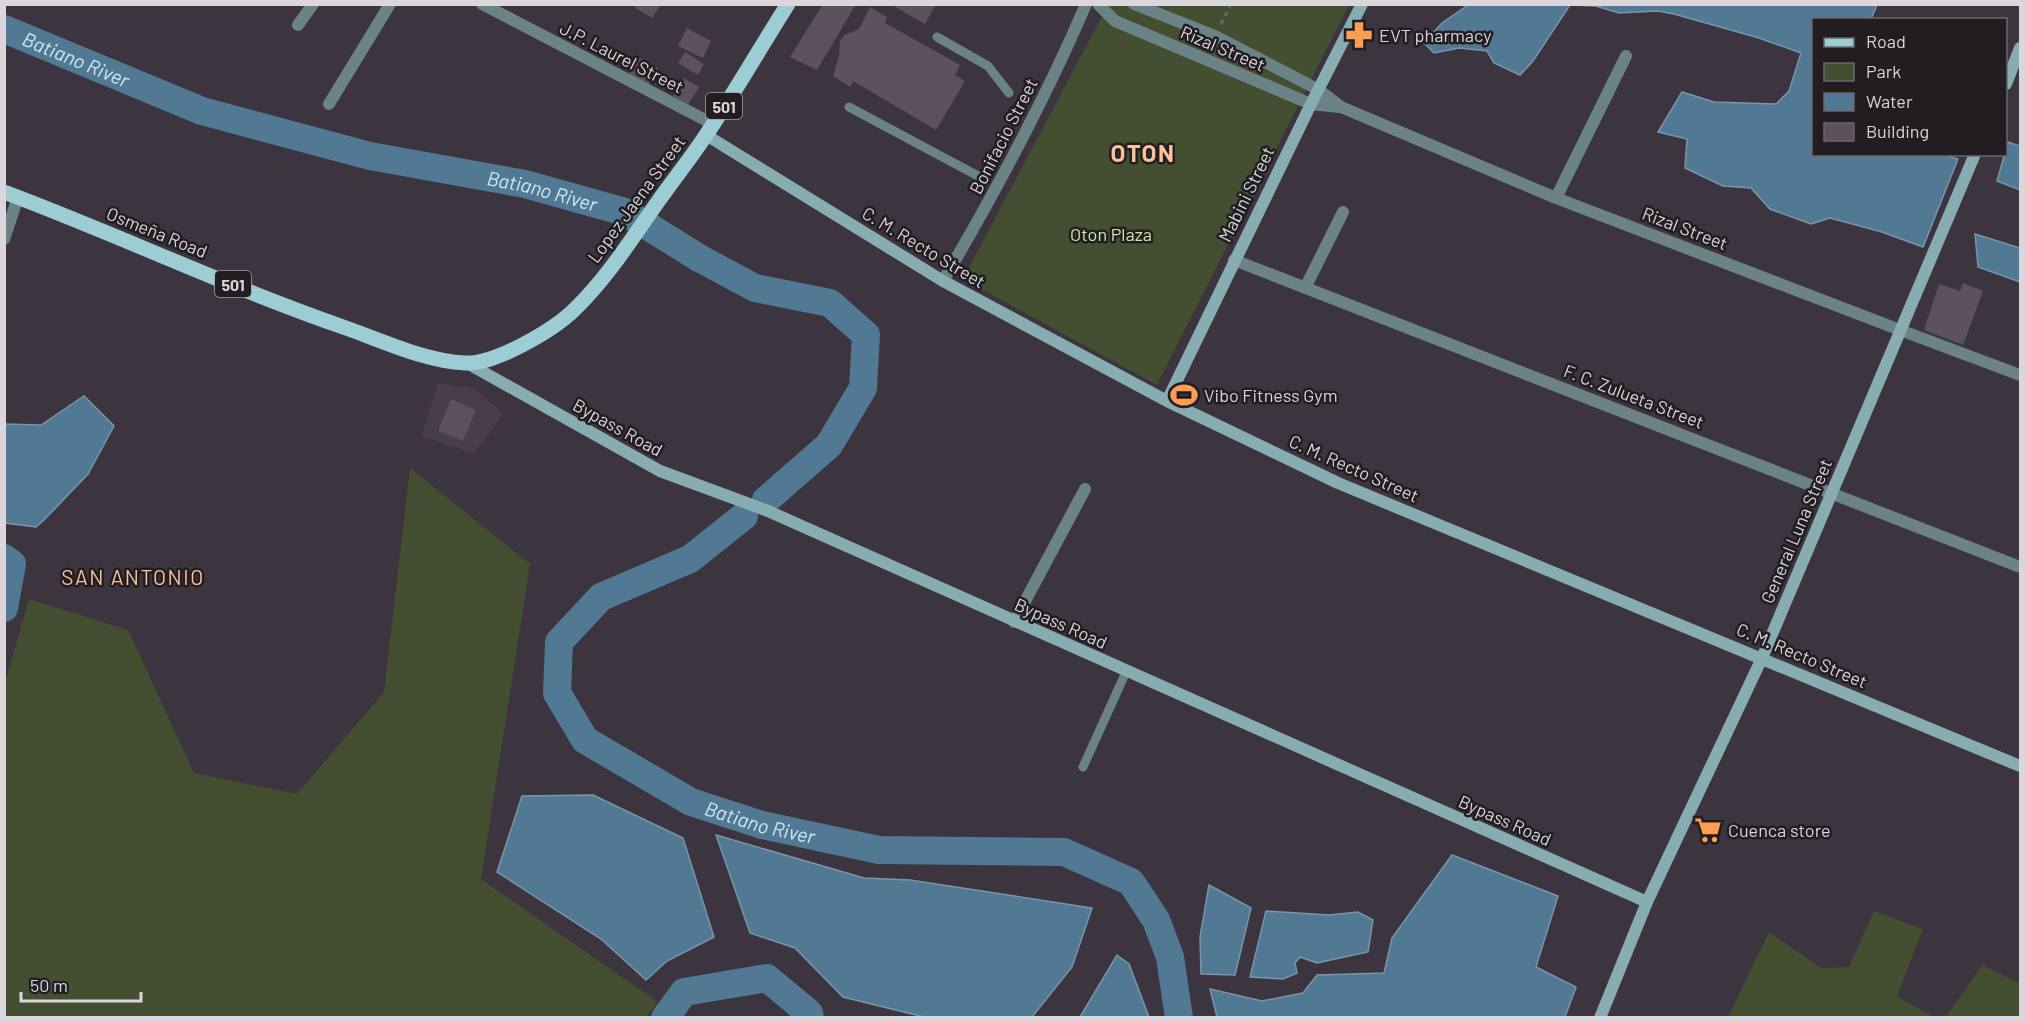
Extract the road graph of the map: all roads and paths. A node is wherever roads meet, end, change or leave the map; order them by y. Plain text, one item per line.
1 (313, 4) edge
2 (390, 4) edge
3 (482, 4) edge
4 (788, 4) edge
5 (1087, 4) edge
6 (1108, 4) edge
7 (1134, 4) edge
8 (1231, 4) edge
9 (1362, 4) edge
10 (1099, 5) edge
11 (298, 25) dead end
12 (1215, 36) junction
13 (937, 37) dead end
14 (2020, 48) edge
15 (1626, 56) dead end
16 (2018, 63) edge
17 (2007, 82) edge
18 (1319, 90) junction
19 (1009, 93) dead end
20 (329, 104) dead end
21 (1311, 104) junction
22 (849, 107) dead end
23 (1341, 107) junction
24 (710, 129) junction
25 (1974, 156) edge
26 (980, 177) dead end
27 (11, 194) edge
28 (1556, 198) junction
29 (1343, 212) dead end
30 (4, 239) edge
31 (1234, 260) junction
32 (943, 281) junction
33 (1305, 288) junction
34 (1900, 330) junction
35 (467, 363) junction
36 (2020, 375) edge
37 (1167, 402) junction
38 (1085, 489) dead end
39 (1833, 493) junction
40 (2020, 567) edge
41 (1014, 622) junction
42 (1762, 658) junction
43 (1126, 672) junction
44 (2020, 766) edge
45 (1083, 767) dead end
46 (1647, 902) junction
47 (1600, 1017) edge

1 - 11 street
2 - 20 street
3 - 24 street, J.P. Laurel Street
4 - 24 main road, Lopez Jaena Street / 501
5 - 10 street
5 - 32 street, Bonifacio Street
6 - 10 street
7 - 12 street, Rizal Street
8 - 12 path
9 - 18 main road, Mabini Street
10 - 21 street, Rizal Street
12 - 18 street, Rizal Street
13 - 19 lane
14 - 16 main road
15 - 28 street
16 - 17 main road
18 - 21 main road, Mabini Street
18 - 23 street, Rizal Street
21 - 23 street, Rizal Street
21 - 31 main road, Mabini Street
22 - 26 lane
23 - 28 street, Rizal Street
24 - 32 main road, C. M. Recto Street
24 - 35 main road, Lopez Jaena Street / 501
25 - 34 main road, General Luna Street
27 - 30 street
27 - 35 main road, Osmeña Road / 501
28 - 34 street, Rizal Street
29 - 33 street
31 - 33 street, F. C. Zulueta Street
31 - 37 main road, Mabini Street
32 - 37 main road, C. M. Recto Street
33 - 39 street, F. C. Zulueta Street
34 - 36 street, Rizal Street
34 - 39 main road, General Luna Street
35 - 41 main road, Bypass Road
37 - 42 main road, C. M. Recto Street
38 - 41 street
39 - 40 street, F. C. Zulueta Street
39 - 42 main road, General Luna Street
41 - 43 main road, Bypass Road
42 - 44 main road, C. M. Recto Street
42 - 46 main road, General Luna Street
43 - 45 lane
43 - 46 main road, Bypass Road
46 - 47 main road, General Luna Street

